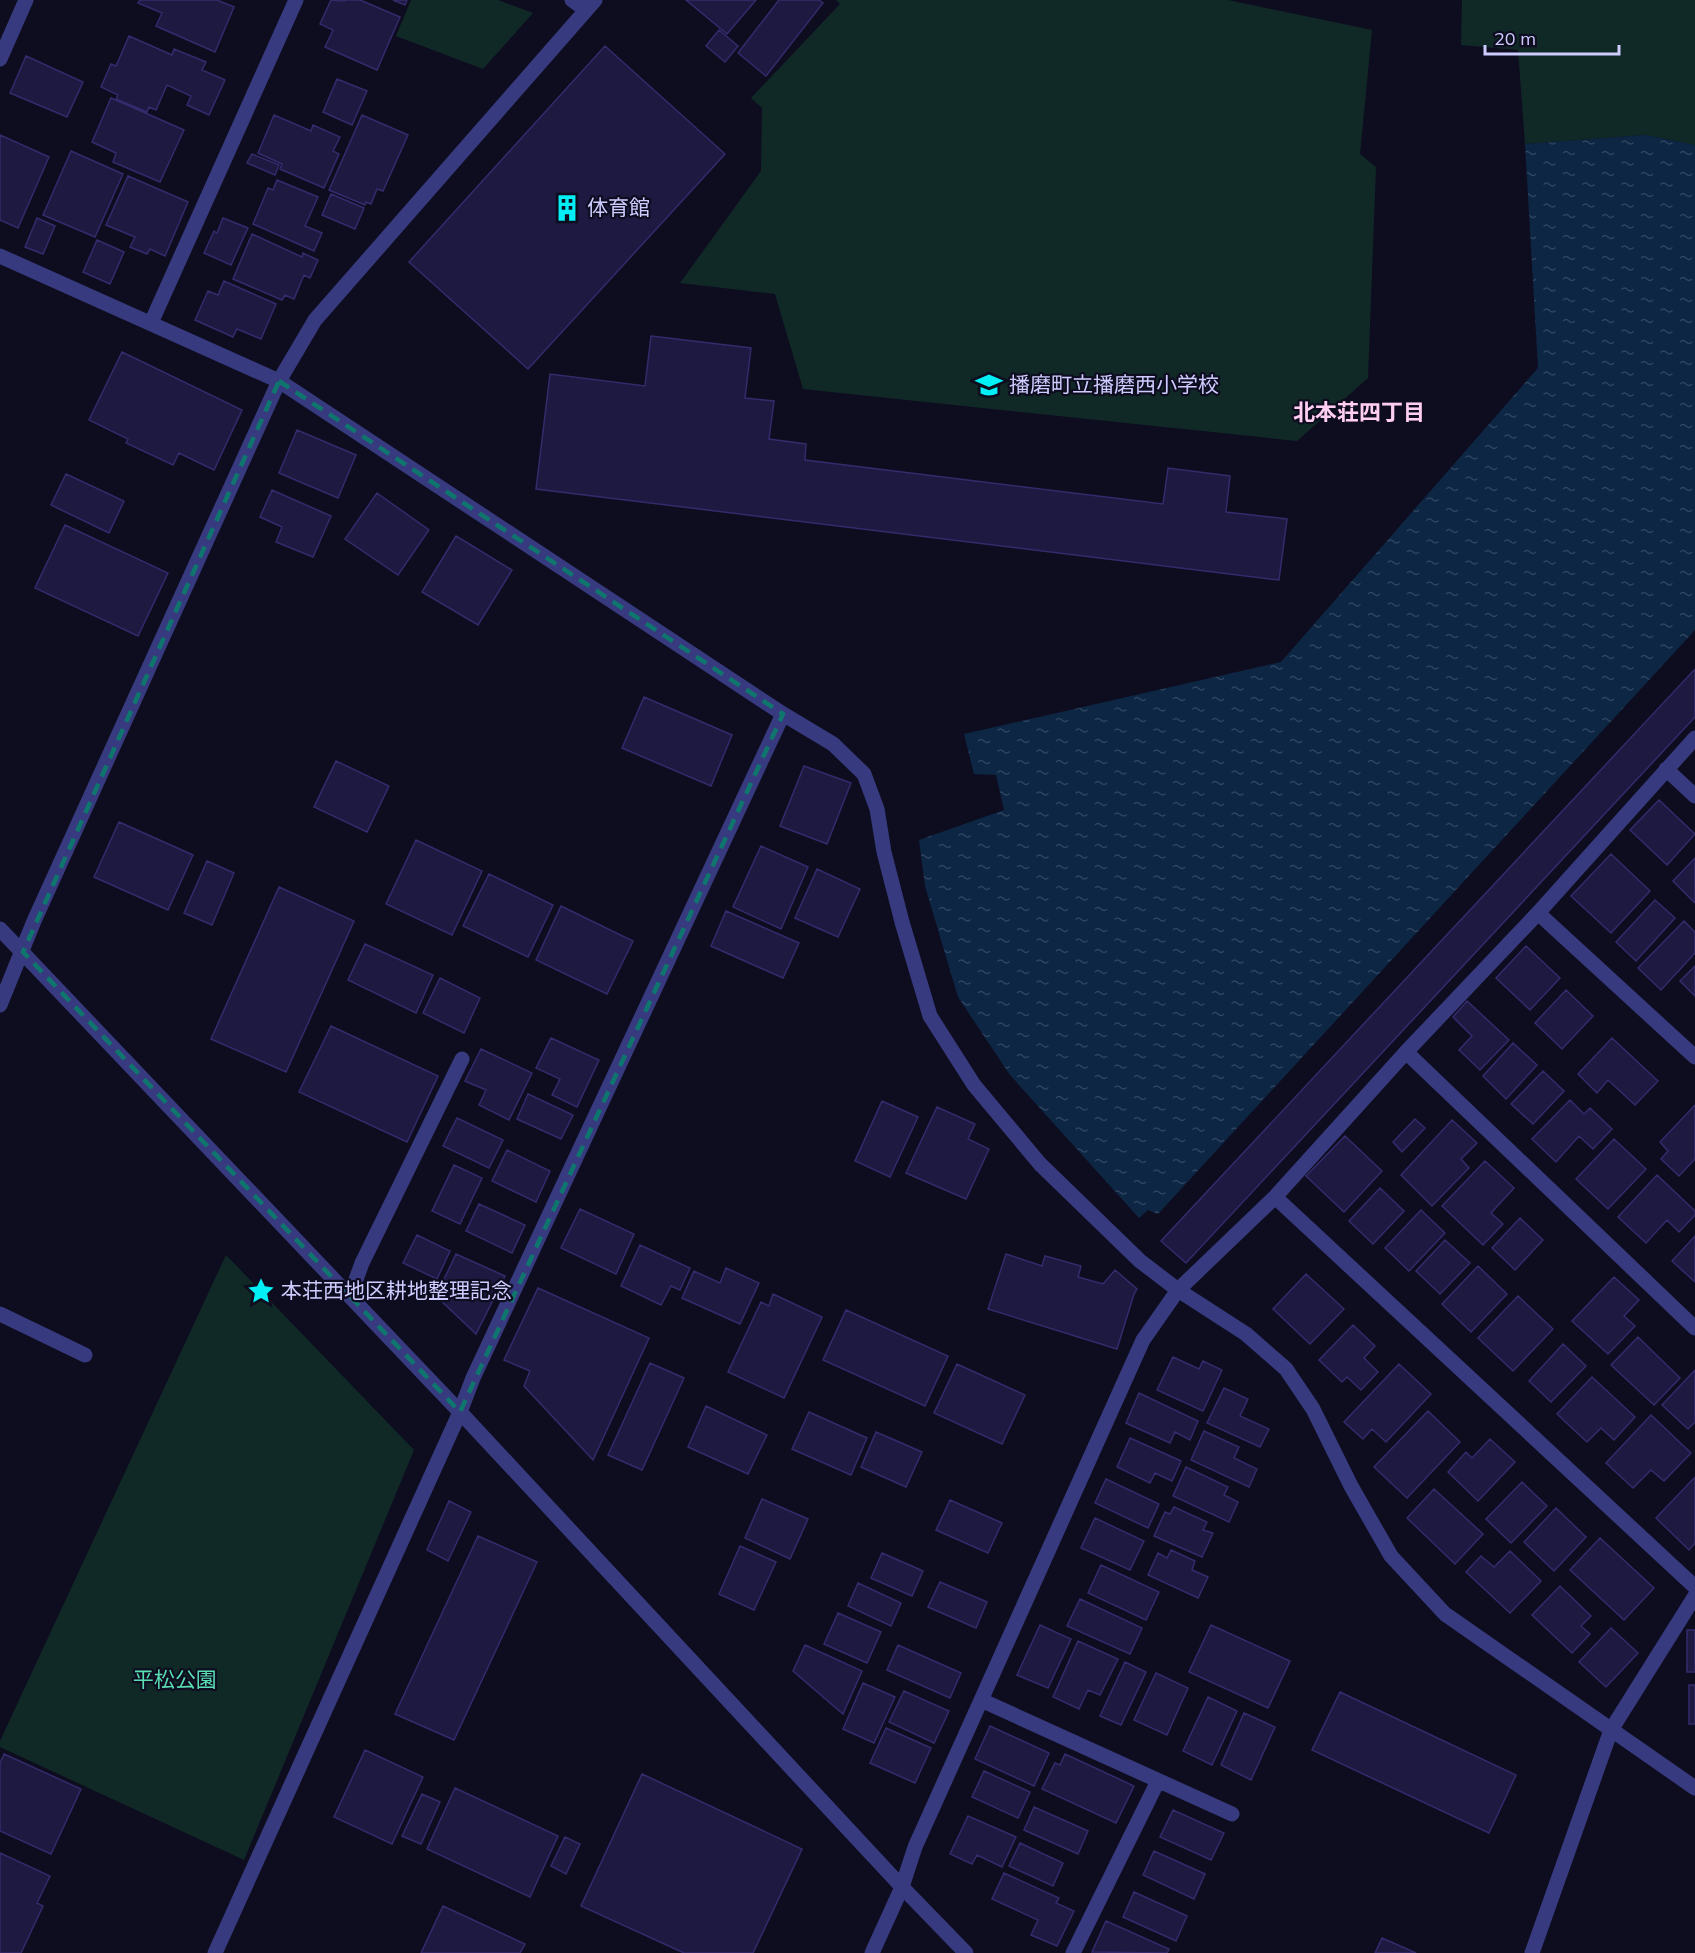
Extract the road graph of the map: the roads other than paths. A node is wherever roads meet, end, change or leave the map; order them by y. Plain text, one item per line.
1 (26, 0) edge
2 (296, 0) edge
3 (572, 0) edge
4 (591, 5) edge
5 (0, 59) edge
6 (0, 256) edge
7 (150, 323) junction
8 (279, 381) junction
9 (783, 714) junction
10 (1695, 738) edge
11 (1666, 769) junction
12 (1695, 796) edge
13 (1538, 913) junction
14 (0, 929) edge
15 (22, 952) junction
16 (0, 1005) edge
17 (1406, 1052) junction
18 (1695, 1057) edge
19 (462, 1059) dead end
20 (1275, 1197) junction
21 (1178, 1290) junction
22 (350, 1296) junction
23 (0, 1314) edge
24 (1695, 1328) edge
25 (85, 1354) dead end
26 (460, 1412) junction
27 (1695, 1587) edge
28 (1695, 1596) edge
29 (981, 1700) junction
30 (1611, 1730) junction
31 (1158, 1781) junction
32 (1695, 1788) edge
33 (1232, 1814) dead end
34 (902, 1887) junction
35 (215, 1953) edge
36 (872, 1953) edge
37 (966, 1953) edge
38 (1073, 1953) edge
39 (1532, 1953) edge

1 - 5 street
2 - 7 street
3 - 4 street
4 - 8 street
6 - 7 street
7 - 8 street
8 - 9 street
8 - 15 street
9 - 21 street
9 - 26 street
10 - 11 street
11 - 12 street
11 - 13 street
13 - 17 street
13 - 18 street
14 - 15 street
15 - 16 street
15 - 22 street
17 - 20 street
17 - 24 street
19 - 22 street
20 - 21 street
20 - 27 street
21 - 29 street
21 - 30 street
22 - 26 street
23 - 25 street
26 - 34 street
26 - 35 street
28 - 30 street
29 - 31 street
29 - 34 street
30 - 32 street
30 - 39 street
31 - 33 street
31 - 38 street
34 - 36 street
34 - 37 street

